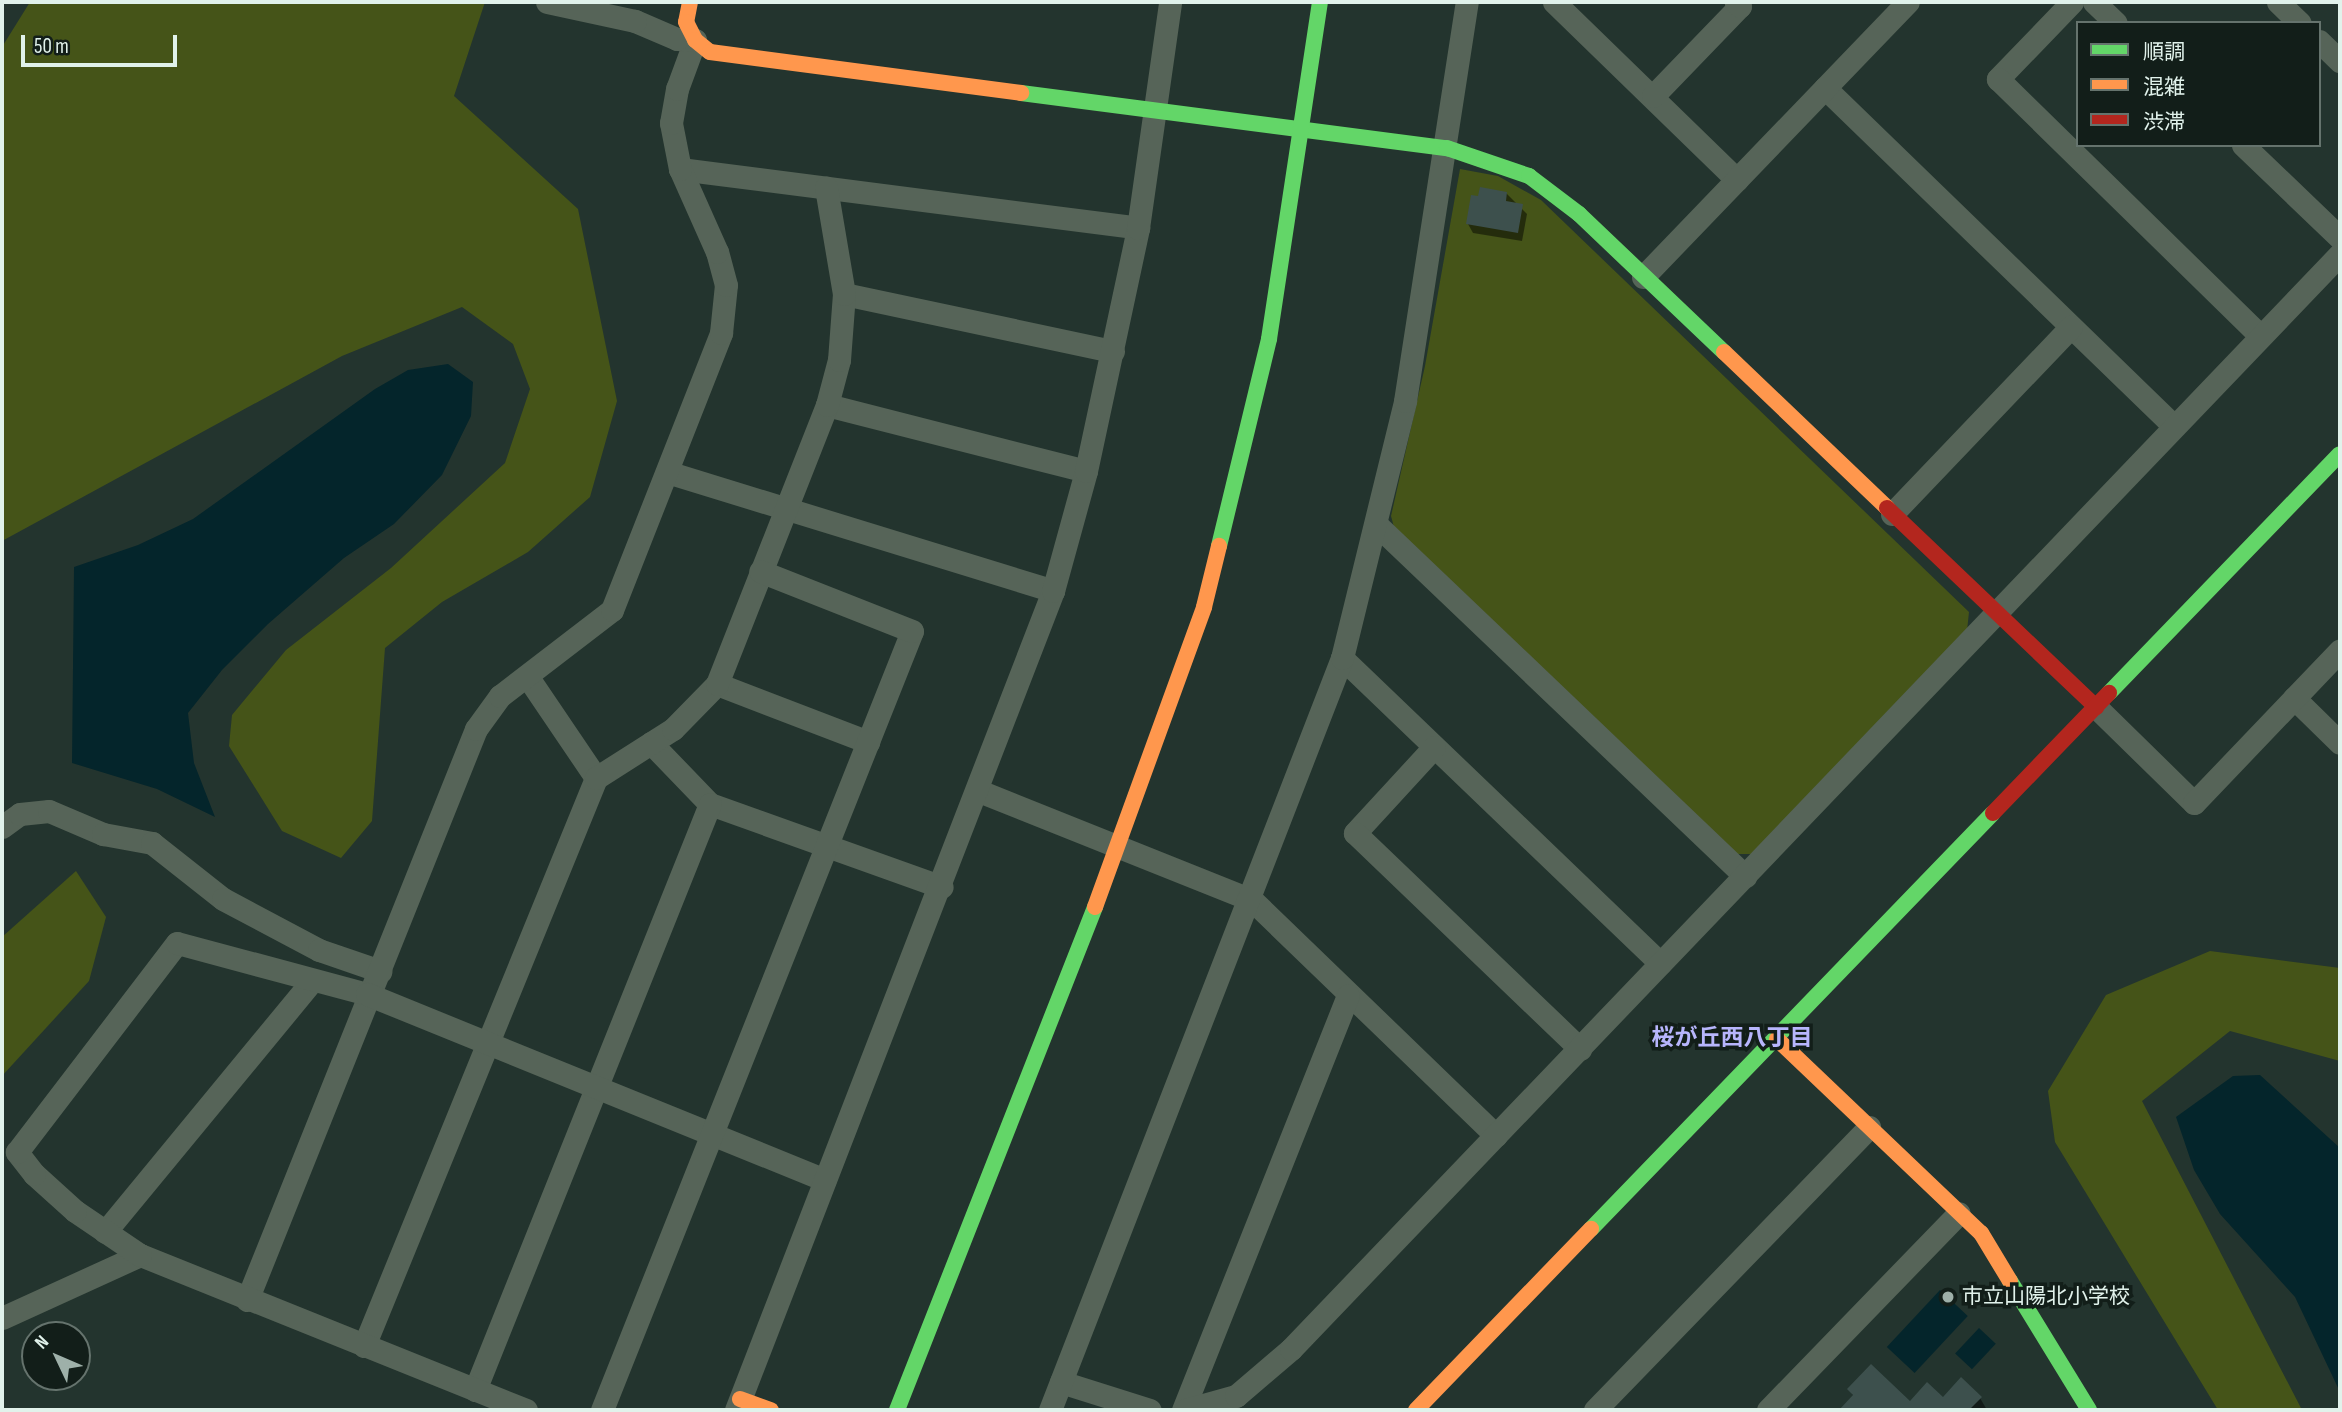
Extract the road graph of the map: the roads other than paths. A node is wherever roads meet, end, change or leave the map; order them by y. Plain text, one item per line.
1 (547, 2) edge
2 (690, 2) edge
3 (1170, 2) edge
4 (1320, 2) edge
5 (1466, 2) edge
6 (1554, 2) edge
7 (1736, 2) edge
8 (1908, 2) edge
9 (2072, 2) edge
10 (2094, 2) edge
11 (2278, 2) edge
12 (2114, 21) edge
13 (2298, 21) edge
14 (695, 40) junction
15 (2321, 43) edge
16 (2340, 61) edge
17 (1825, 88) junction
18 (1653, 96) junction
19 (1154, 109) junction
20 (1303, 130) junction
21 (2245, 147) edge
22 (1447, 148) junction
23 (680, 169) junction
24 (1737, 180) junction
25 (826, 188) junction
26 (1138, 228) junction
27 (2340, 238) edge
28 (2340, 254) edge
29 (1643, 277) junction
30 (844, 294) junction
31 (2071, 327) junction
32 (2260, 336) junction
33 (1113, 351) junction
34 (827, 405) junction
35 (2174, 426) junction
36 (2340, 454) edge
37 (1086, 471) junction
38 (667, 472) junction
39 (784, 507) junction
40 (1892, 514) junction
41 (1377, 525) junction
42 (760, 571) junction
43 (1054, 591) junction
44 (1998, 613) junction
45 (2340, 650) edge
46 (1342, 657) junction
47 (527, 676) junction
48 (717, 684) junction
49 (2294, 698) junction
50 (2096, 707) junction
51 (868, 741) junction
52 (651, 743) junction
53 (2340, 743) edge
54 (1434, 747) junction
55 (596, 778) junction
56 (979, 791) junction
57 (710, 804) junction
58 (2, 827) edge
59 (825, 846) junction
60 (1118, 847) junction
61 (1745, 876) junction
62 (942, 887) junction
63 (1252, 900) junction
64 (1660, 962) junction
65 (380, 971) junction
66 (311, 982) junction
67 (367, 994) junction
68 (1348, 996) junction
69 (1777, 1039) junction
70 (485, 1042) junction
71 (1580, 1049) junction
72 (596, 1087) junction
73 (1869, 1127) junction
74 (709, 1133) junction
75 (1496, 1136) junction
76 (825, 1180) junction
77 (1959, 1213) junction
78 (105, 1232) junction
79 (140, 1255) junction
80 (247, 1300) junction
81 (2, 1318) edge
82 (364, 1346) junction
83 (1061, 1382) junction
84 (475, 1390) junction
85 (738, 1404) edge
86 (526, 1410) edge
87 (601, 1410) edge
88 (771, 1410) edge
89 (897, 1410) edge
90 (1050, 1410) edge
91 (1150, 1410) edge
92 (1184, 1410) edge
93 (1416, 1410) edge
94 (1595, 1410) edge
95 (1768, 1410) edge
96 (2089, 1410) edge

1 - 14 street
2 - 14 street
3 - 19 street
4 - 20 street
5 - 22 street
6 - 18 street
7 - 18 street
8 - 17 street
9 - 32 street
10 - 12 street
11 - 13 street
14 - 19 street
14 - 23 street
15 - 16 street
17 - 24 street
17 - 31 street
18 - 24 street
19 - 20 street
19 - 26 street
20 - 22 street
20 - 60 street
21 - 27 street
22 - 29 street
22 - 41 street
23 - 25 street
23 - 38 street
24 - 29 street
25 - 26 street
25 - 30 street
26 - 33 street
28 - 32 street
29 - 40 street
30 - 33 street
30 - 34 street
31 - 35 street
31 - 40 street
32 - 35 street
33 - 37 street
34 - 37 street
34 - 39 street
35 - 44 street
36 - 50 street
37 - 43 street
38 - 39 street
38 - 47 street
39 - 42 street
39 - 43 street
40 - 44 street
41 - 46 street
41 - 61 street
42 - 48 street
42 - 51 street
43 - 56 street
44 - 50 street
44 - 61 street
45 - 49 street
46 - 54 street
46 - 63 street
47 - 55 street
47 - 65 street
48 - 51 street
48 - 52 street
49 - 50 street
49 - 53 street
50 - 69 street
51 - 59 street
52 - 55 street
52 - 57 street
54 - 64 street
54 - 71 street
55 - 70 street
56 - 60 street
56 - 62 street
57 - 59 street
57 - 72 street
58 - 65 street
59 - 62 street
59 - 74 street
60 - 63 street
60 - 89 street
61 - 64 street
62 - 76 street
63 - 68 street
63 - 83 street
64 - 71 street
65 - 67 street
66 - 67 street
66 - 78 street
66 - 78 street
67 - 70 street
67 - 80 street
68 - 75 street
68 - 92 street
69 - 73 street
69 - 93 street
70 - 72 street
70 - 82 street
71 - 75 street
72 - 74 street
72 - 84 street
73 - 77 street
73 - 94 street
74 - 76 street
74 - 87 street
75 - 92 street
76 - 85 street
77 - 95 street
77 - 96 street
78 - 79 street
79 - 80 street
79 - 81 street
80 - 82 street
82 - 84 street
83 - 90 street
83 - 91 street
84 - 86 street
85 - 88 street

